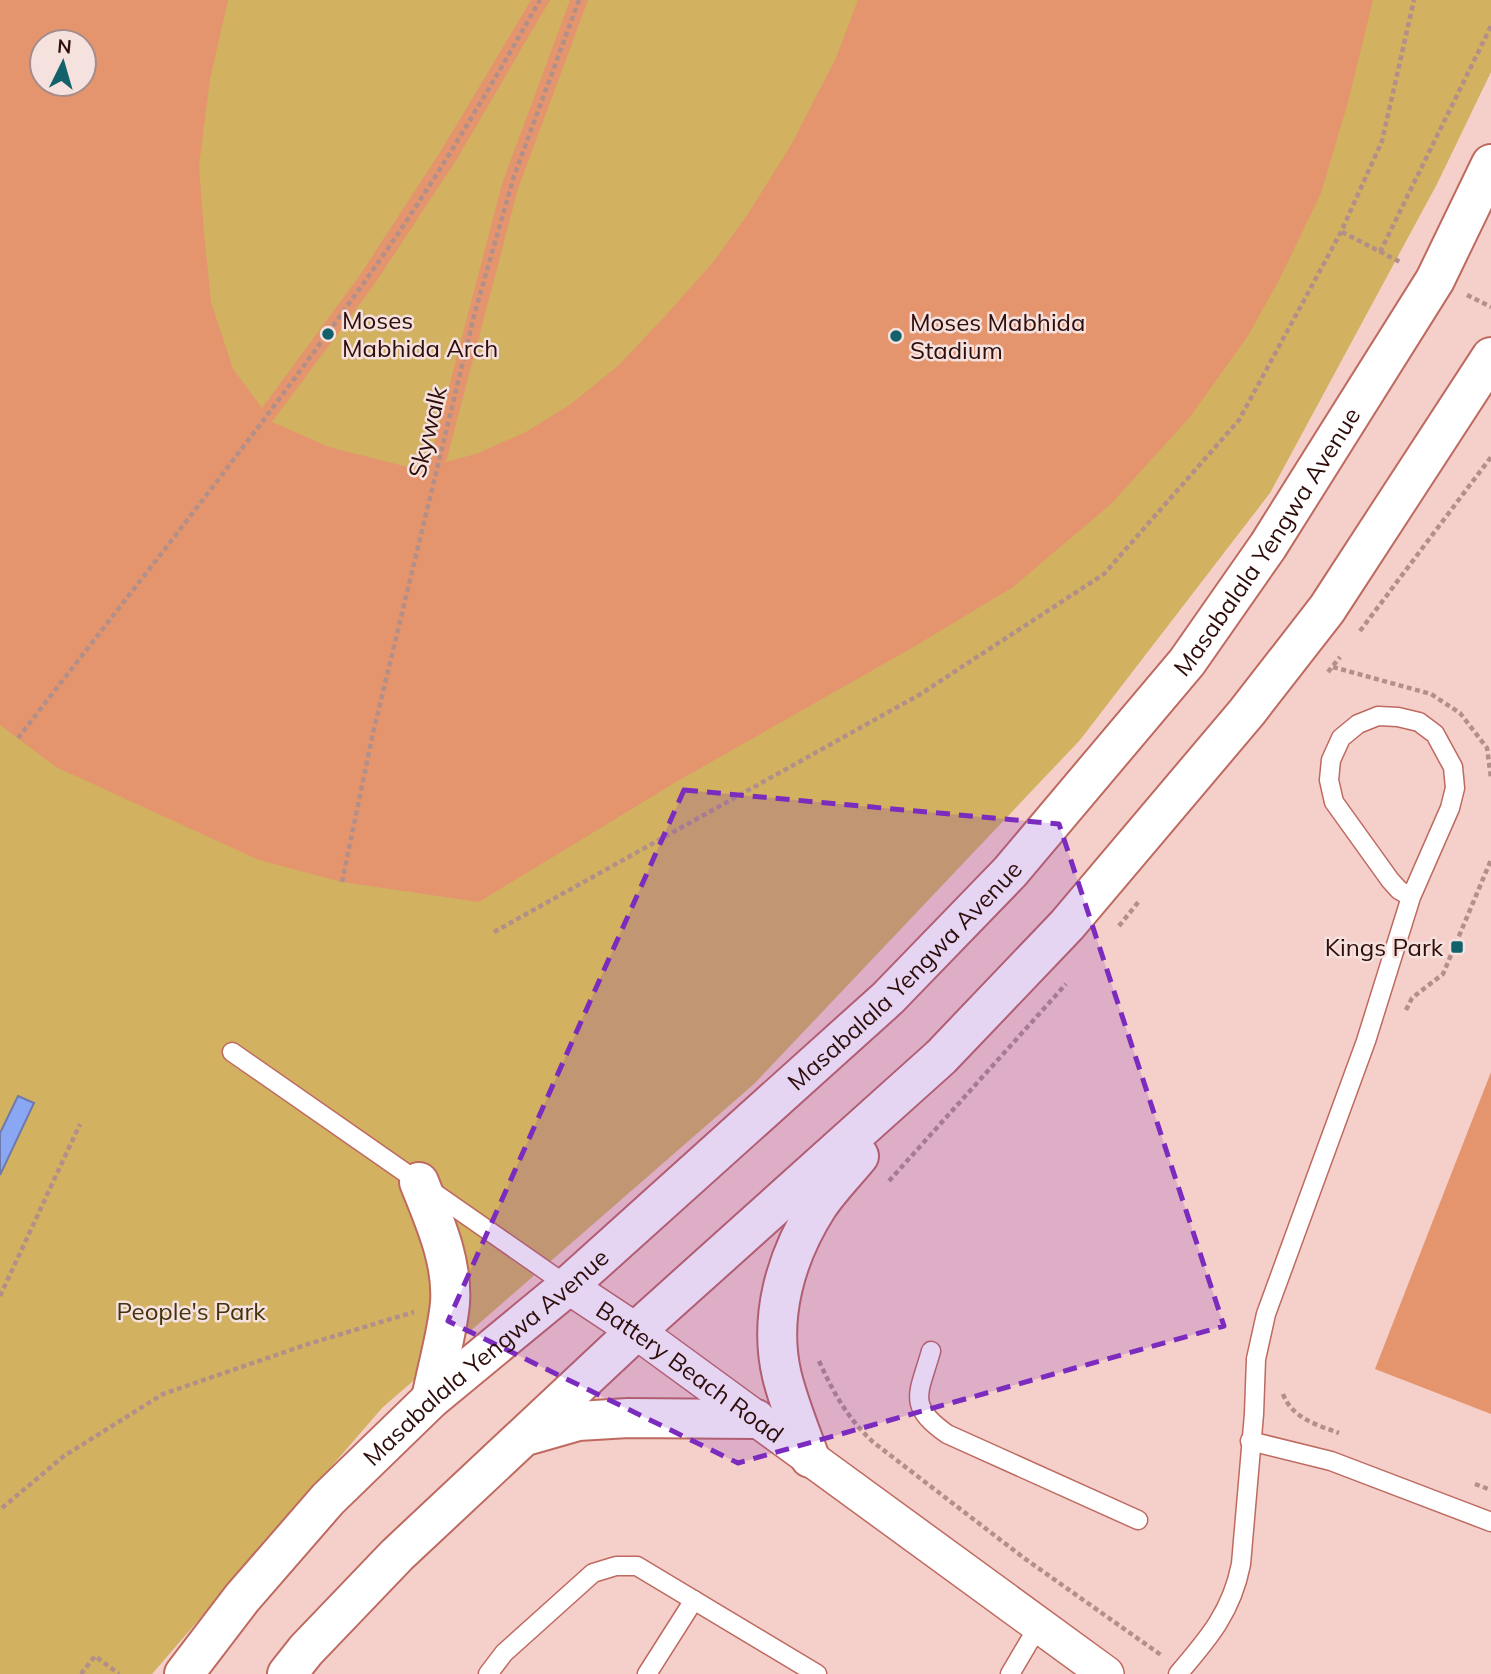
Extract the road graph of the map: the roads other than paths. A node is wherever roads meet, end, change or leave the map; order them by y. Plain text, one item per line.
1 (1491, 164) edge
2 (1491, 357) edge
3 (1411, 897) junction
4 (232, 1052) dead end
5 (941, 1056) junction
6 (419, 1182) junction
7 (568, 1286) junction
8 (636, 1331) junction
9 (931, 1352) dead end
10 (431, 1399) junction
11 (755, 1419) junction
12 (524, 1437) junction
13 (1250, 1441) junction
14 (810, 1458) junction
15 (1138, 1520) dead end
16 (1491, 1522) edge
17 (694, 1600) junction
18 (1039, 1625) junction
19 (1180, 1672) edge
20 (184, 1674) edge
21 (287, 1674) edge
22 (488, 1674) edge
23 (647, 1674) edge
24 (817, 1674) edge
25 (1010, 1674) edge
26 (1107, 1674) edge

1 - 7 main road, Masabalala Yengwa Avenue
2 - 5 main road
3 - 3 lane
3 - 13 lane
4 - 6 lane, Battery Beach Road
5 - 8 main road
5 - 14 main road
6 - 7 lane, Battery Beach Road
6 - 10 main road
7 - 8 street, Battery Beach Road
7 - 10 main road, Masabalala Yengwa Avenue
8 - 11 street, Battery Beach Road
8 - 12 main road
9 - 15 lane
10 - 20 main road, Masabalala Yengwa Avenue
11 - 12 main road
11 - 14 street, Battery Beach Road
12 - 21 main road
13 - 16 lane
13 - 19 lane
14 - 18 street, Battery Beach Road
17 - 22 lane
17 - 23 lane
17 - 24 lane
18 - 25 lane
18 - 26 street, Battery Beach Road

